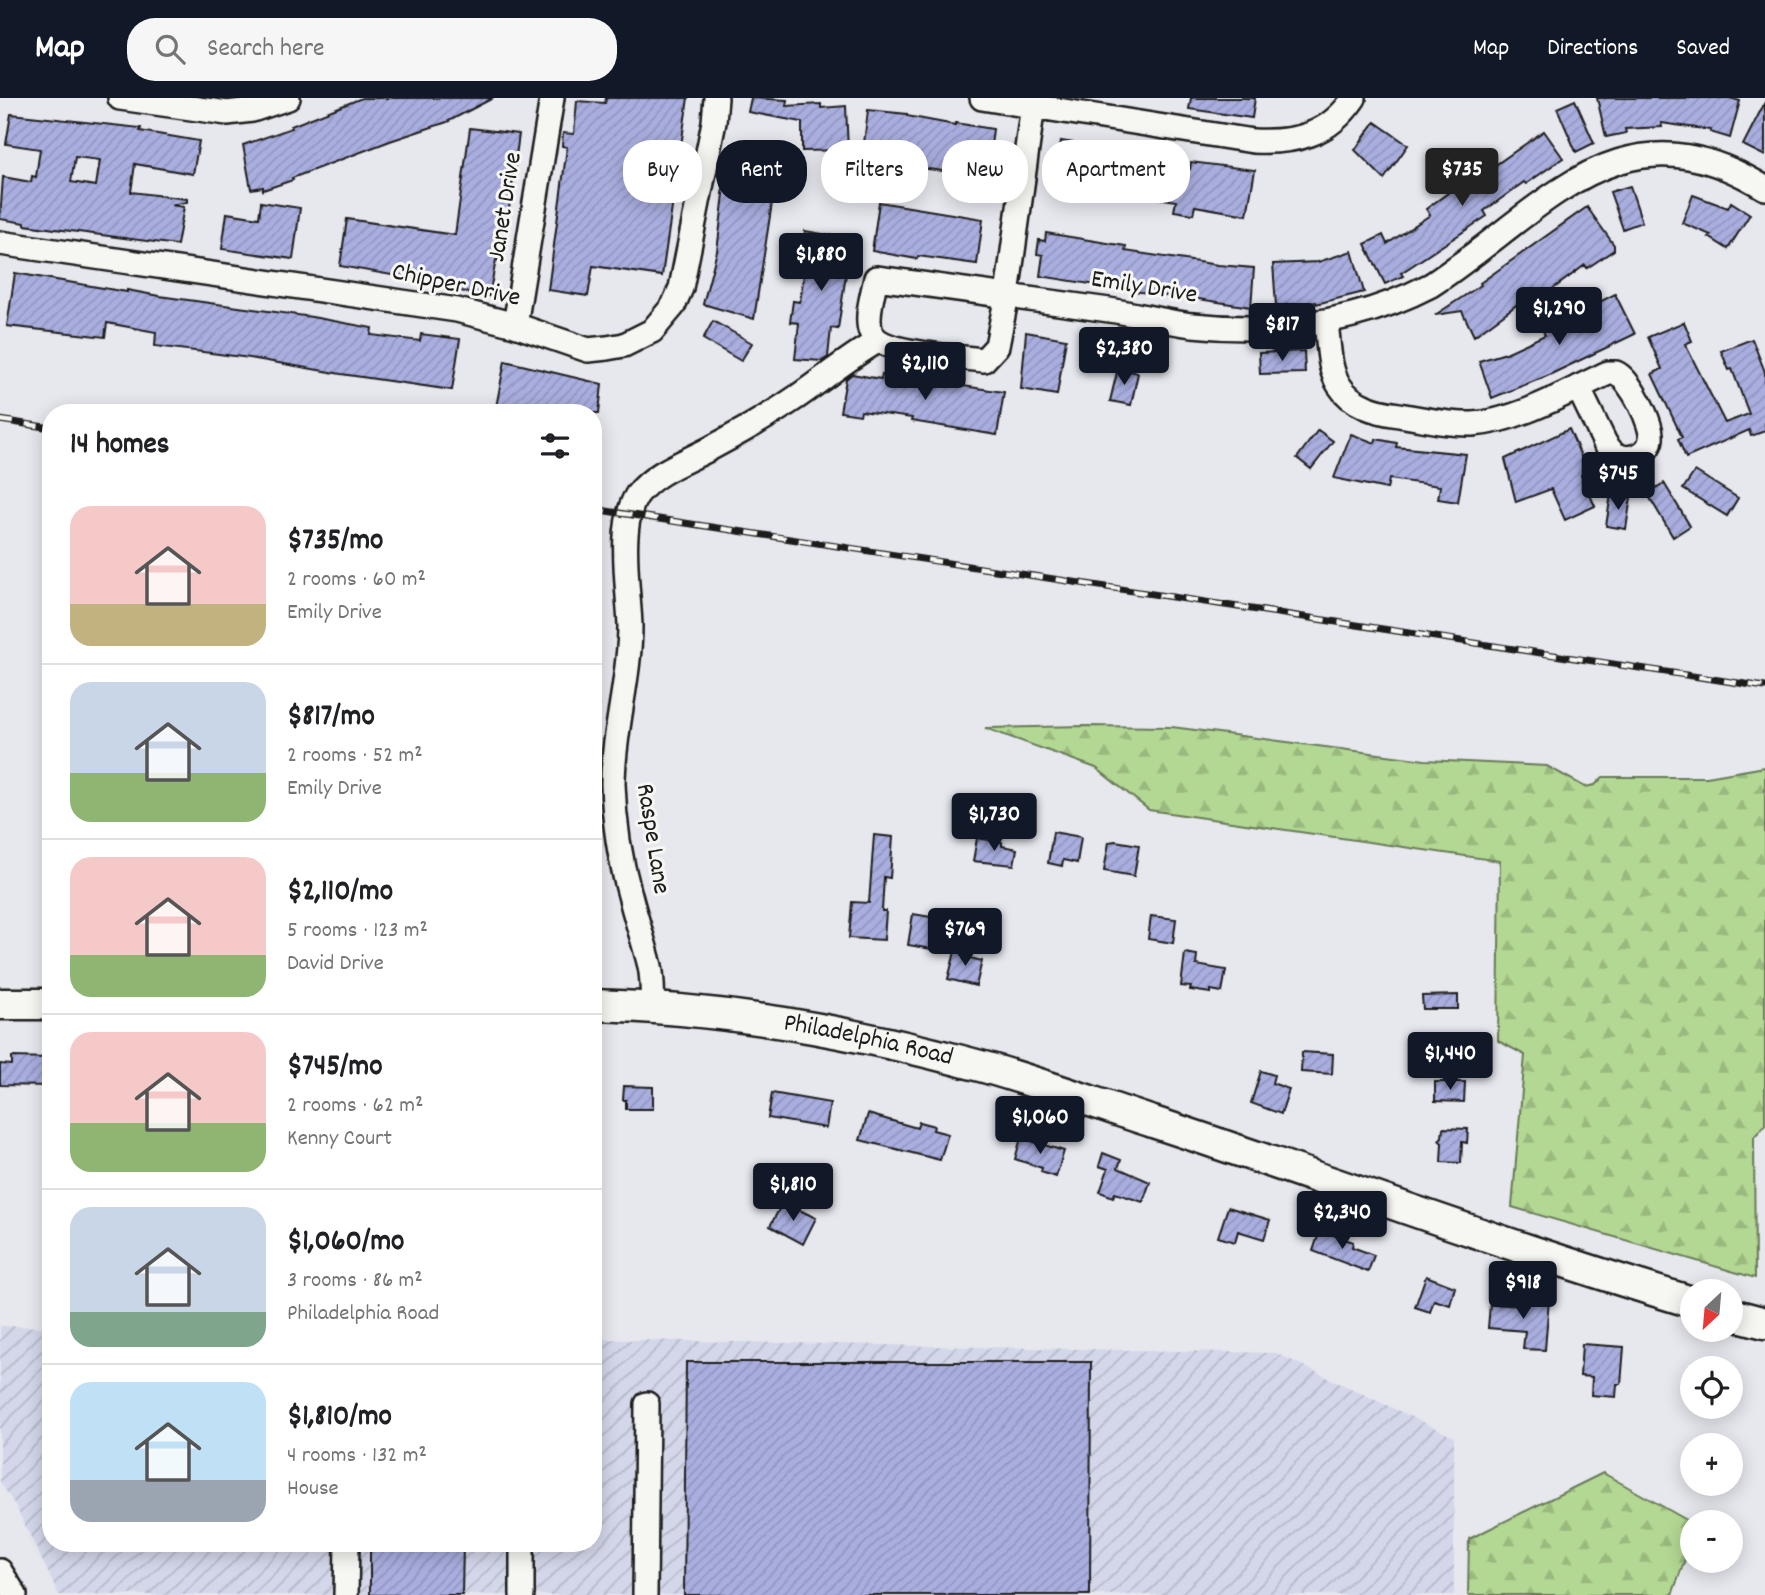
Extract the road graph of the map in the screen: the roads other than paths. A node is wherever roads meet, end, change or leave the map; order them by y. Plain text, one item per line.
1 (120, 98) edge
2 (288, 98) edge
3 (552, 98) edge
4 (716, 98) edge
5 (982, 98) edge
6 (1354, 98) edge
7 (1033, 105) junction
8 (1765, 188) edge
9 (0, 243) edge
10 (1007, 295) junction
11 (1326, 323) junction
12 (515, 325) junction
13 (878, 341) junction
14 (1578, 387) dead end
15 (0, 1004) edge
16 (42, 1004) edge
17 (602, 1005) edge
18 (653, 1008) junction
19 (1680, 1298) edge
20 (1743, 1317) edge
21 (1765, 1323) edge
22 (647, 1404) dead end
23 (347, 1552) edge
24 (522, 1552) edge
25 (0, 1571) edge
26 (15, 1595) edge
27 (346, 1595) edge
28 (522, 1595) edge
29 (645, 1595) edge

1 - 2 street
3 - 12 street, Janet Drive
4 - 12 street, Chipper Drive
5 - 7 street
6 - 7 street
7 - 10 street
8 - 11 street, Emily Drive
9 - 12 street, Chipper Drive
10 - 11 street, Emily Drive
10 - 13 street
10 - 13 street, Emily Drive
11 - 14 street
13 - 18 street, Raspe Lane
15 - 16 main road
17 - 18 main road, Philadelphia Road
18 - 19 main road, Philadelphia Road
20 - 21 main road
22 - 29 street
23 - 27 street
24 - 28 street
25 - 26 street

